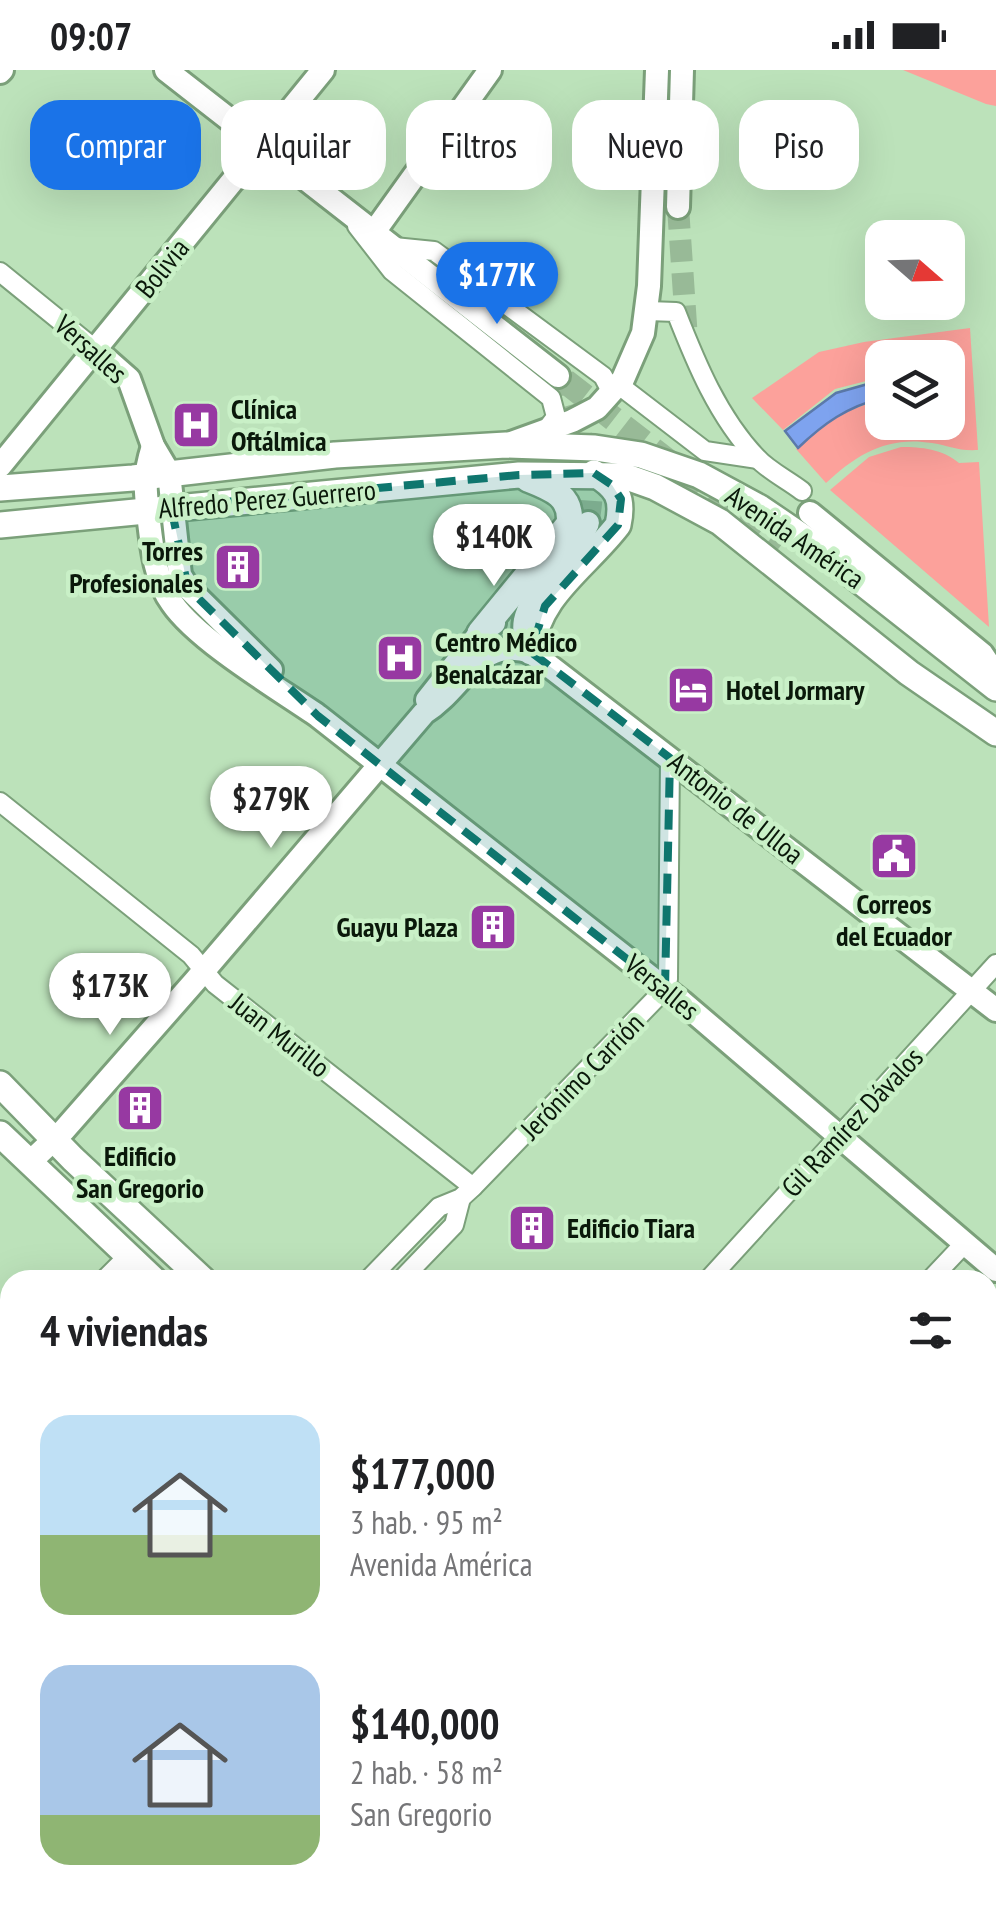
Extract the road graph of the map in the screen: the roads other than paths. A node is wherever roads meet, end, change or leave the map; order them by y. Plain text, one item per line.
1 (166, 70) edge
2 (323, 70) edge
3 (490, 70) edge
4 (657, 70) edge
5 (682, 70) edge
6 (298, 100) edge
7 (221, 111) edge
8 (225, 190) edge
9 (323, 190) edge
10 (338, 202) junction
11 (678, 207) tunnel mouth
12 (374, 232) junction
13 (394, 247) junction
14 (0, 272) edge
15 (648, 311) junction
16 (96, 350) junction
17 (558, 376) tunnel mouth
18 (616, 389) junction
19 (546, 430) junction
20 (506, 445) junction
21 (758, 459) junction
22 (0, 466) edge
23 (594, 473) junction
24 (156, 475) junction
25 (519, 476) junction
26 (0, 488) edge
27 (806, 502) joint
28 (159, 509) junction
29 (588, 524) tunnel mouth
30 (0, 526) edge
31 (779, 548) tunnel mouth
32 (540, 586) junction
33 (480, 633) junction
34 (531, 652) junction
35 (996, 675) edge
36 (996, 688) edge
37 (424, 713) junction
38 (996, 730) edge
39 (670, 758) junction
40 (379, 764) junction
41 (0, 802) edge
42 (996, 964) edge
43 (204, 971) junction
44 (665, 988) junction
45 (973, 991) junction
46 (996, 1010) edge
47 (0, 1084) edge
48 (0, 1134) edge
49 (840, 1136) junction
50 (55, 1140) junction
51 (30, 1162) junction
52 (467, 1192) junction
53 (964, 1244) junction
54 (129, 1255) junction
55 (114, 1270) edge
56 (144, 1270) edge
57 (192, 1270) edge
58 (378, 1270) edge
59 (411, 1270) edge
60 (717, 1270) edge
61 (939, 1270) edge
62 (996, 1270) edge

1 - 7 street
2 - 6 street, Bolivia
3 - 12 street
4 - 15 street
5 - 11 street
8 - 16 street, Bolivia
9 - 10 street
10 - 12 street
10 - 19 street
12 - 13 street
13 - 17 street
13 - 18 street
14 - 16 street, Versalles
15 - 18 street
15 - 21 street
16 - 22 street, Bolivia
16 - 24 street, Versalles
18 - 19 street
18 - 21 street
19 - 20 street
20 - 24 main road, Alfredo Perez Guerrero
20 - 36 main road, Avenida América
21 - 27 street
23 - 25 main road, Alfredo Perez Guerrero
23 - 34 main road
23 - 38 main road, Avenida América
24 - 26 main road, Alfredo Perez Guerrero
24 - 28 street, Versalles
25 - 28 main road, Alfredo Perez Guerrero
25 - 33 main road
27 - 35 street
28 - 30 main road, Alfredo Perez Guerrero
28 - 40 street, Versalles
29 - 32 street
31 - 38 main road
32 - 33 street
32 - 34 street
33 - 37 street
34 - 37 street
34 - 39 street, Antonio de Ulloa
37 - 40 street
39 - 44 street, Jerónimo Carrión
39 - 45 street, Antonio de Ulloa
40 - 43 street
40 - 44 street, Versalles
41 - 43 street, Juan Murillo
42 - 45 street, Gil Ramírez Dávalos
43 - 50 street
43 - 52 street, Juan Murillo
44 - 49 street, Versalles
44 - 52 street, Jerónimo Carrión
45 - 46 street, Antonio de Ulloa
45 - 49 street, Gil Ramírez Dávalos
47 - 50 main road
48 - 51 main road
49 - 53 street, Versalles
49 - 60 street, Gil Ramírez Dávalos
50 - 51 street
50 - 57 main road
51 - 54 main road
52 - 58 street, Jerónimo Carrión
52 - 59 street, Jerónimo Carrión
53 - 61 street
53 - 62 street, Versalles
54 - 55 street
54 - 56 main road

